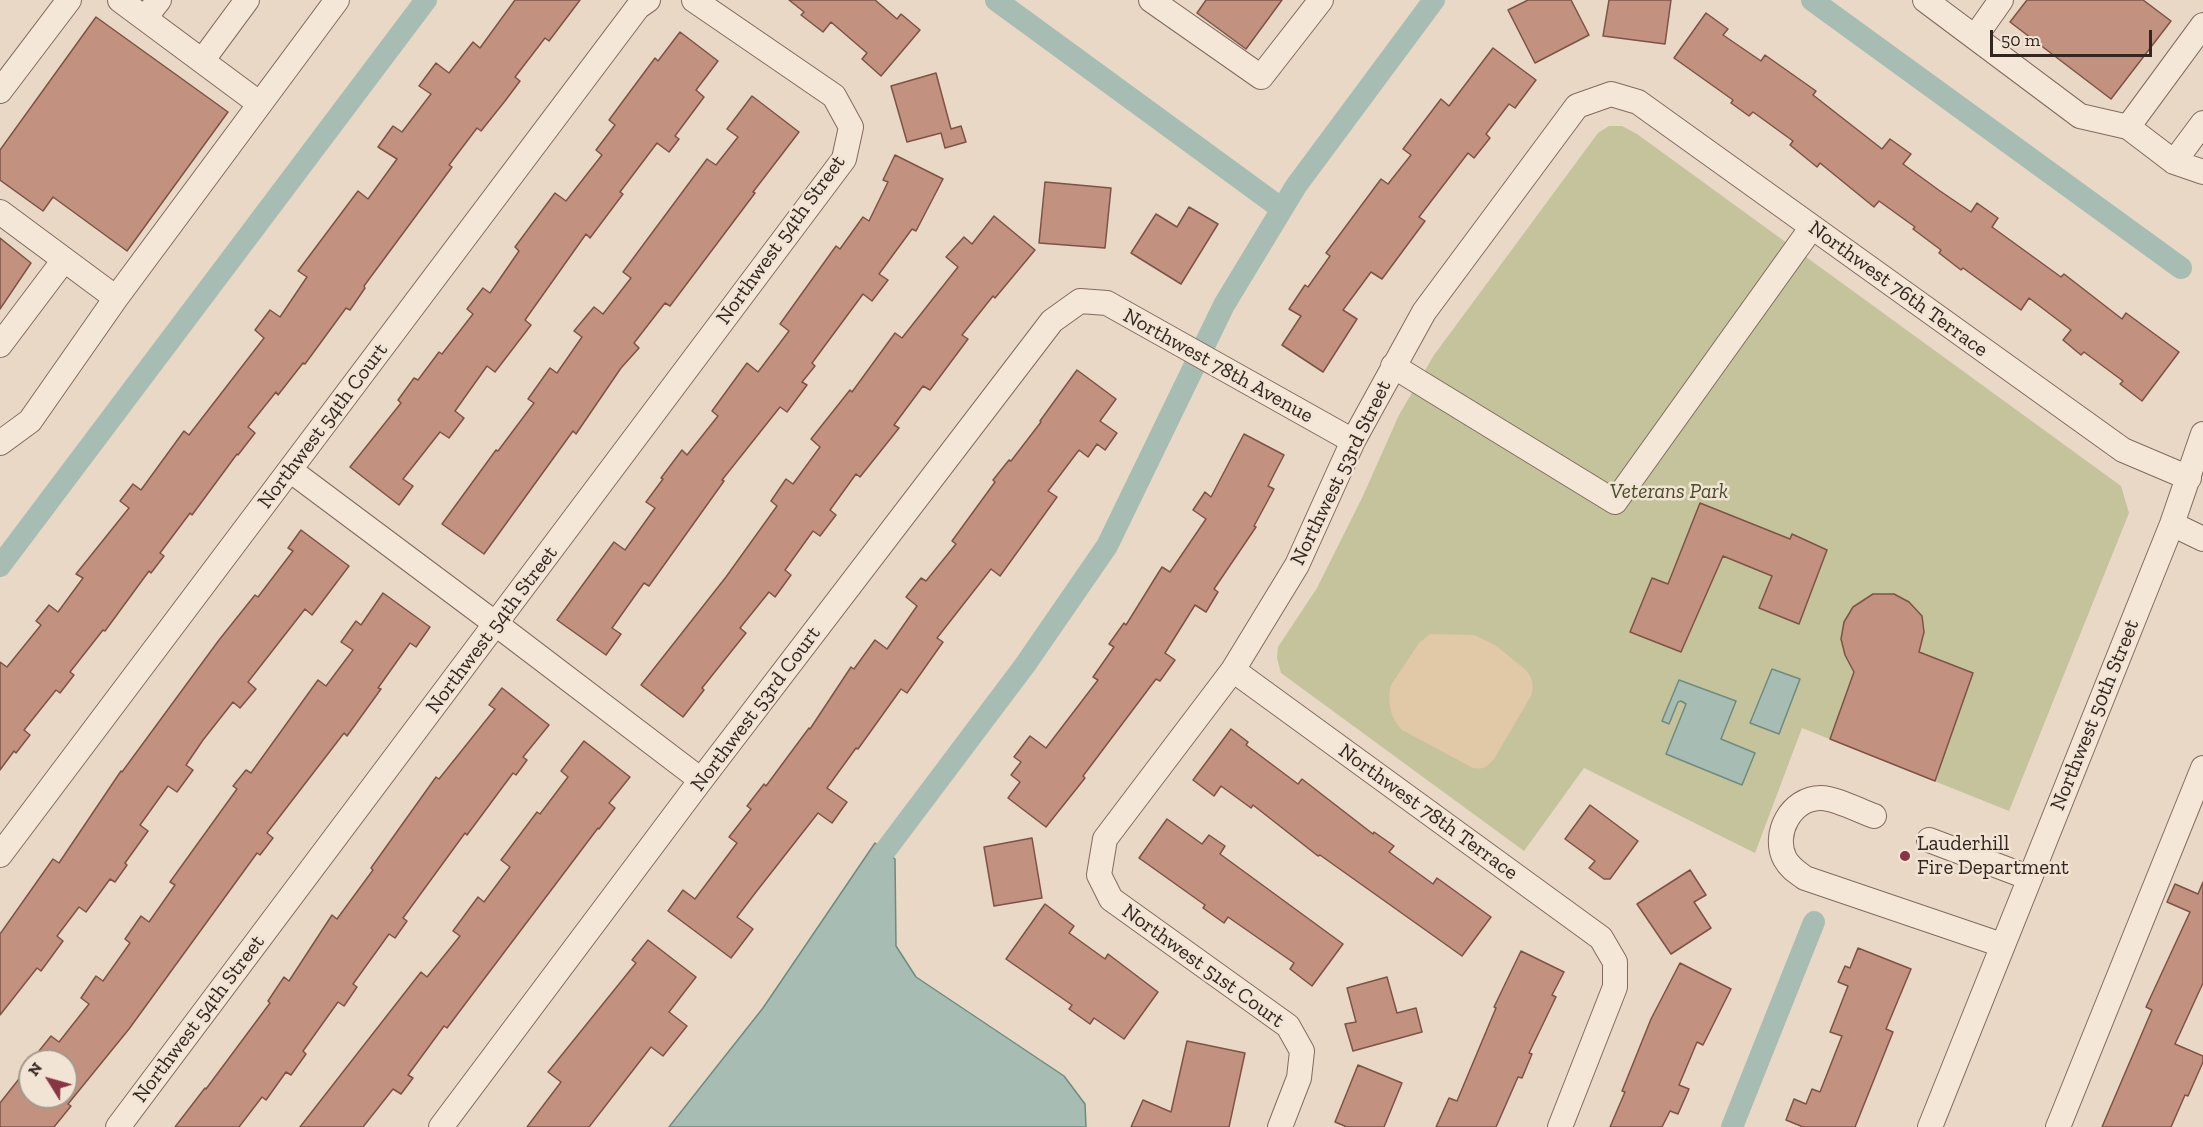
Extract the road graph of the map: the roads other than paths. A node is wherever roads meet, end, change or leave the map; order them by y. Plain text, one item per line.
1 (69, 0) edge
2 (120, 0) edge
3 (247, 0) edge
4 (337, 0) edge
5 (648, 0) edge
6 (694, 0) edge
7 (1152, 0) edge
8 (1321, 0) edge
9 (1925, 0) edge
10 (2001, 0) edge
11 (152, 9) edge
12 (2203, 25) edge
13 (1975, 37) junction
14 (202, 61) junction
15 (0, 91) edge
16 (1611, 94) joint
17 (260, 104) junction
18 (2203, 123) edge
19 (2128, 127) junction
20 (2174, 162) junction
21 (2203, 172) edge
22 (0, 212) edge
23 (1812, 227) junction
24 (64, 260) junction
25 (116, 298) junction
26 (1080, 301) joint
27 (0, 345) edge
28 (1393, 366) junction
29 (2203, 434) edge
30 (1353, 441) junction
31 (0, 443) edge
32 (2203, 457) edge
33 (290, 470) junction
34 (2189, 478) junction
35 (2172, 524) junction
36 (2203, 539) edge
37 (496, 624) junction
38 (1233, 670) junction
39 (2203, 768) edge
40 (701, 780) junction
41 (1874, 816) dead end
42 (1929, 840) dead end
43 (0, 855) edge
44 (1099, 875) joint
45 (2030, 878) junction
46 (2002, 945) junction
47 (118, 1127) edge
48 (441, 1127) edge
49 (1280, 1127) edge
50 (1560, 1127) edge
51 (1930, 1127) edge
52 (2058, 1127) edge

1 - 15 street
2 - 11 street
3 - 14 street
4 - 17 street
5 - 33 street, Northwest 54th Court
6 - 37 street, Northwest 54th Street
7 - 8 street
9 - 13 street
10 - 13 street
11 - 14 street
12 - 19 street
13 - 19 street
14 - 17 street
16 - 23 street, Northwest 76th Terrace
16 - 28 street, Northwest 53rd Street
17 - 25 street
18 - 20 street
19 - 20 street
20 - 21 street
22 - 24 street
23 - 28 street
23 - 34 street, Northwest 76th Terrace
24 - 25 street
24 - 27 street
25 - 31 street
26 - 30 street, Northwest 78th Avenue
26 - 40 street, Northwest 53rd Court
28 - 30 street, Northwest 53rd Street
29 - 34 street, Northwest 50th Street
30 - 38 street, Northwest 53rd Street
32 - 34 street
33 - 37 street
33 - 43 street, Northwest 54th Court
34 - 35 street, Northwest 50th Street
35 - 36 street
35 - 45 street, Northwest 50th Street
37 - 40 street
37 - 47 street, Northwest 54th Street
38 - 44 street, Northwest 53rd Street
38 - 50 street, Northwest 78th Terrace
39 - 52 street
40 - 48 street, Northwest 53rd Court
41 - 46 street
42 - 45 street
44 - 49 street, Northwest 51st Court
45 - 46 street, Northwest 50th Street
46 - 51 street, Northwest 50th Street

